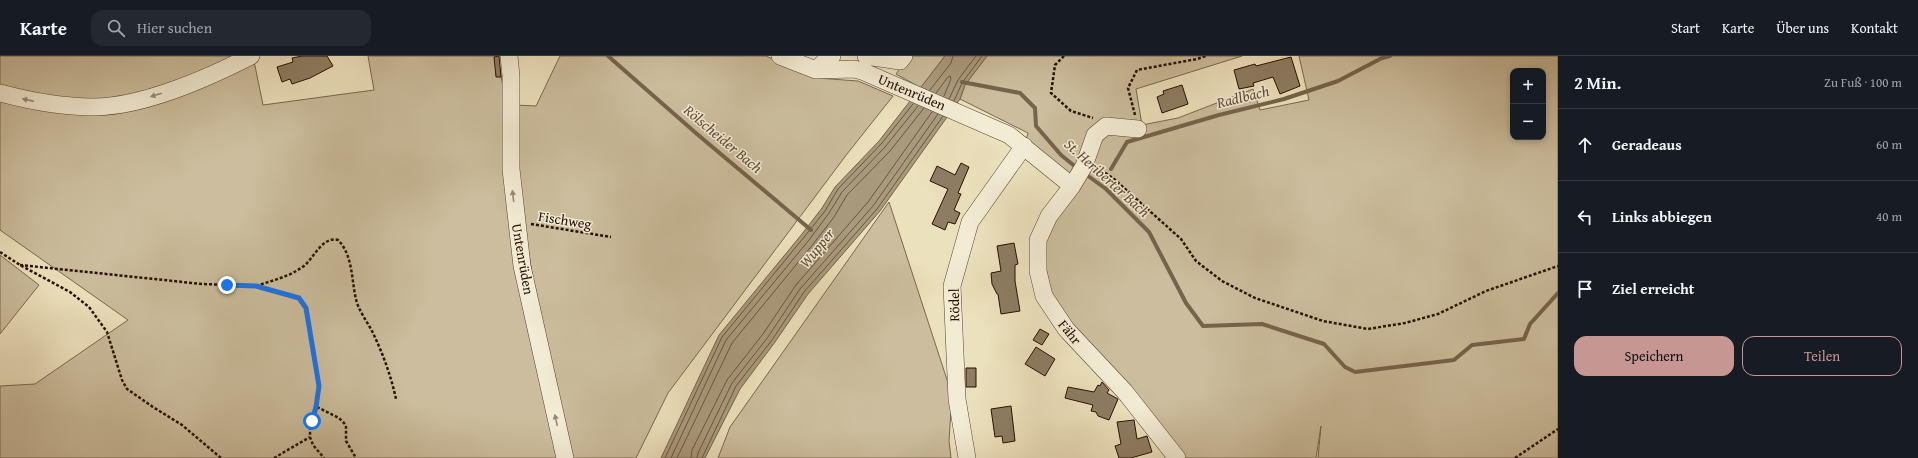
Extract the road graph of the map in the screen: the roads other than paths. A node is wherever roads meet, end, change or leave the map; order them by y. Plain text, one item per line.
1 (251, 56) edge
2 (509, 56) edge
3 (780, 56) edge
4 (832, 56) edge
5 (866, 56) edge
6 (904, 56) edge
7 (816, 70) junction
8 (0, 93) edge
9 (1138, 129) road end
10 (1024, 146) junction
11 (1080, 172) junction
12 (565, 458) edge
13 (967, 458) edge
14 (1177, 458) edge

1 -> 8 street
12 -> 2 street, Untenrüden
3 - 7 street, Untenrüden
4 - 7 street
5 - 6 street, Untenrüden
7 - 10 street, Untenrüden
9 - 11 street, Fähr
10 - 11 street
10 - 13 street, Rödel
11 - 14 street, Fähr

